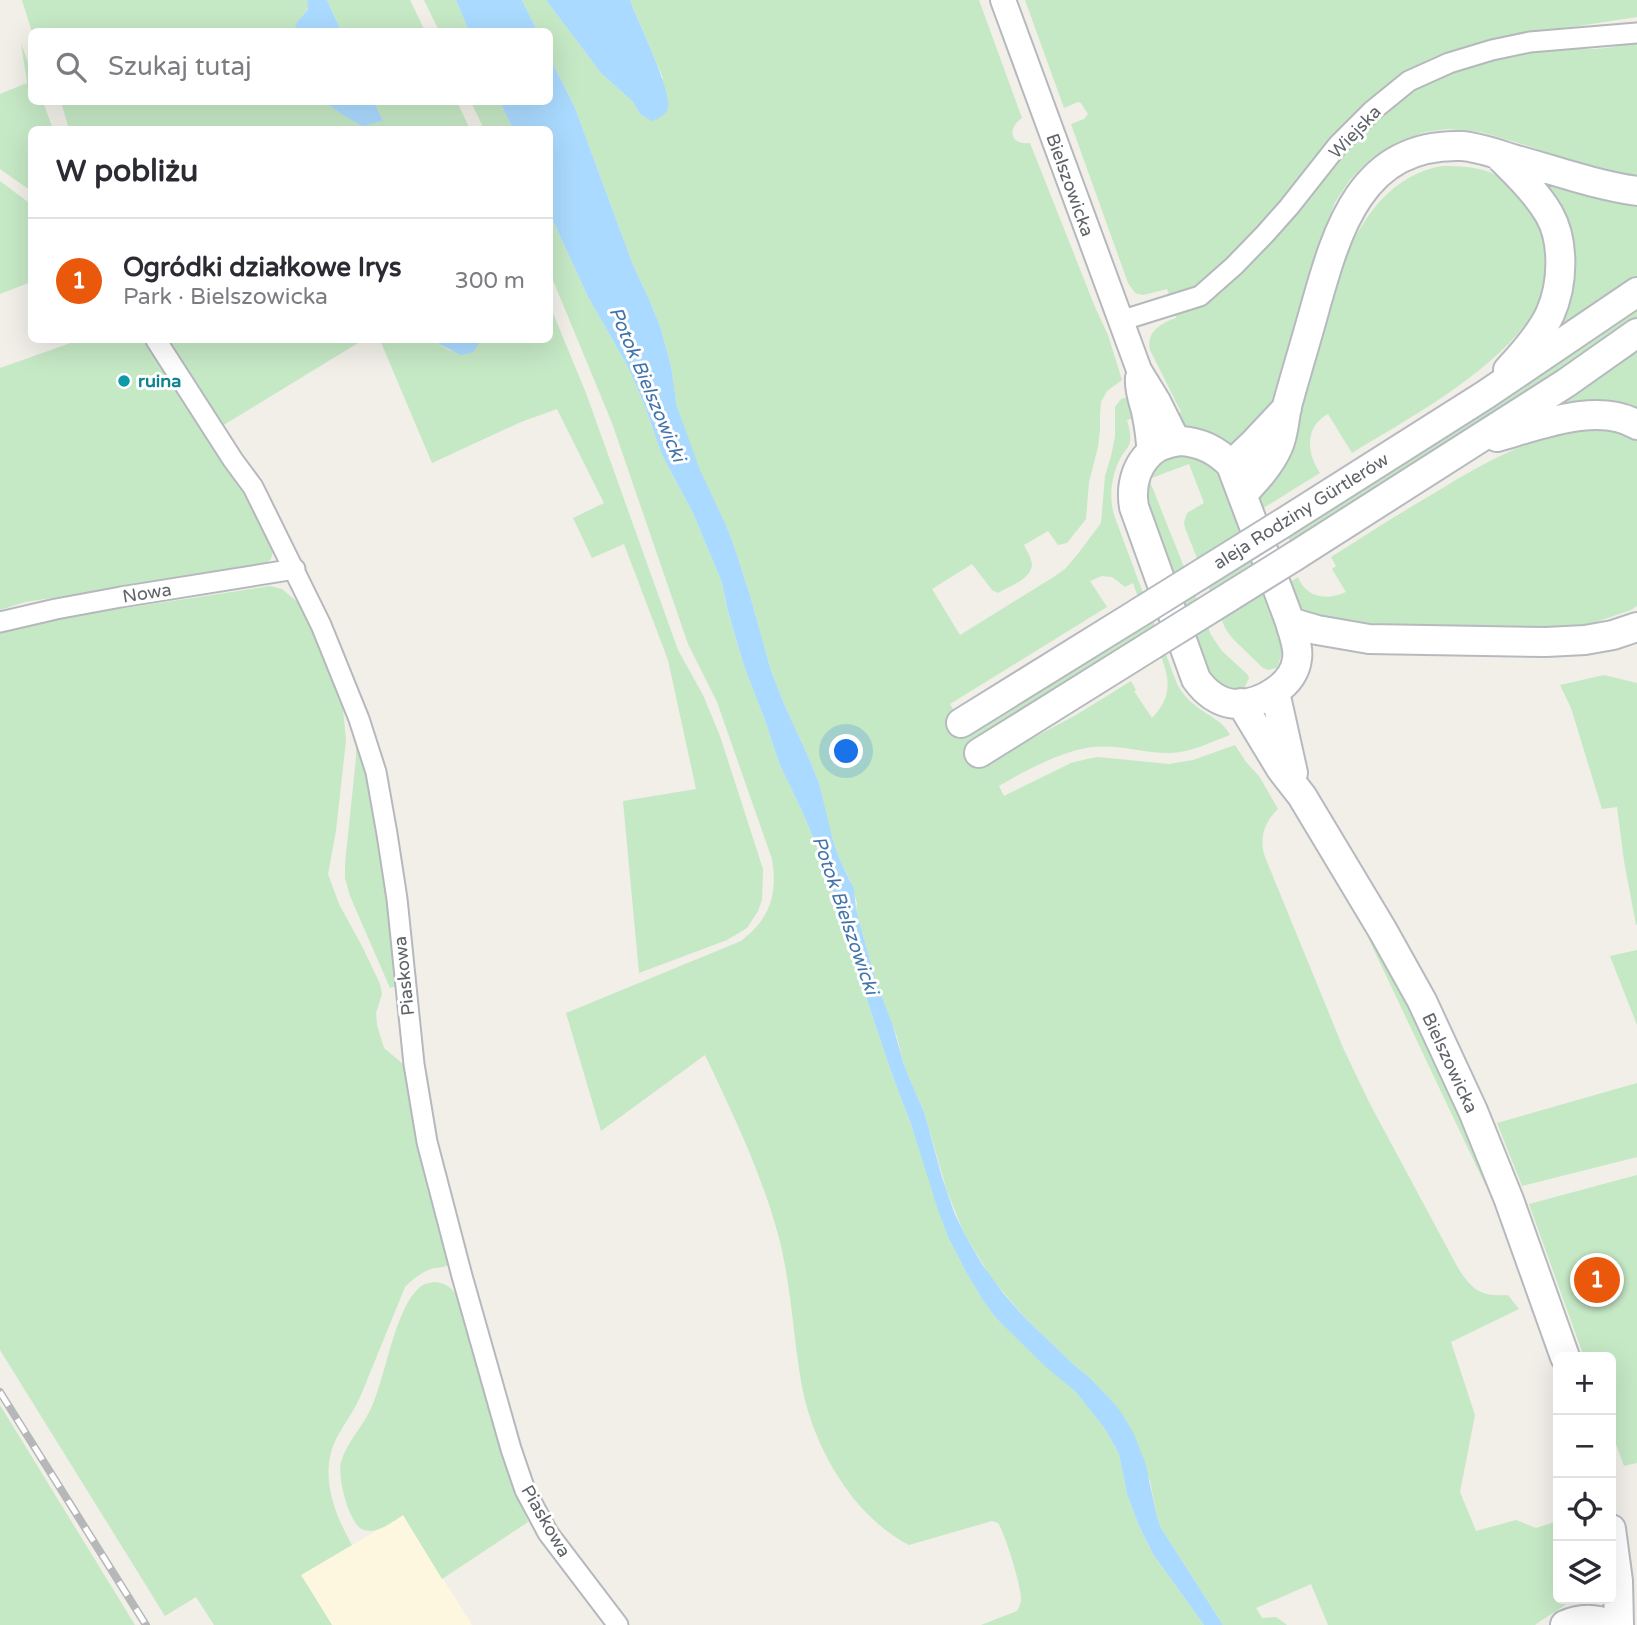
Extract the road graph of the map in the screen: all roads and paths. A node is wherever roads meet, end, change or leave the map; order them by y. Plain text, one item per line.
1 (1003, 0) edge
2 (1637, 33) edge
3 (1497, 154) junction
4 (1637, 191) edge
5 (1637, 292) edge
6 (1120, 321) junction
7 (1637, 333) edge
8 (158, 343) edge
9 (1139, 370) junction
10 (1485, 395) junction
11 (1287, 408) junction
12 (1637, 425) edge
13 (1180, 441) junction
14 (1474, 443) junction
15 (1149, 456) junction
16 (1231, 465) junction
17 (1243, 494) junction
18 (295, 569) junction
19 (0, 622) edge
20 (1290, 622) junction
21 (1637, 626) edge
22 (1369, 639) junction
23 (1297, 656) junction
24 (1275, 692) junction
25 (1241, 704) junction
26 (961, 723) dead end
27 (979, 753) dead end
28 (1296, 786) junction
29 (1563, 1352) edge
30 (1613, 1541) edge
31 (1588, 1604) edge
32 (1569, 1623) edge
33 (618, 1625) edge
34 (1611, 1625) edge
35 (1619, 1625) edge

1 - 6 street, Bielszowicka
2 - 6 street, Wiejska
3 - 4 main road
3 - 10 main road
3 - 11 main road
5 - 10 main road, aleja Rodziny Gürtlerów
6 - 9 street, Bielszowicka
7 - 14 main road, aleja Rodziny Gürtlerów
8 - 18 street, Piaskowa
9 - 13 street
9 - 15 street
10 - 26 main road, aleja Rodziny Gürtlerów, bridge
11 - 16 main road
11 - 17 main road
12 - 14 main road
13 - 15 main road
13 - 16 main road
14 - 27 main road, aleja Rodziny Gürtlerów, bridge
15 - 25 main road
16 - 17 main road
17 - 20 main road
18 - 19 street, Nowa
18 - 33 street, Piaskowa
20 - 22 main road
20 - 23 main road
21 - 22 main road
22 - 23 main road
23 - 24 main road
24 - 25 main road
24 - 28 main road
25 - 28 main road
28 - 29 main road, Bielszowicka
30 - 35 main road
31 - 32 main road
32 - 34 main road

